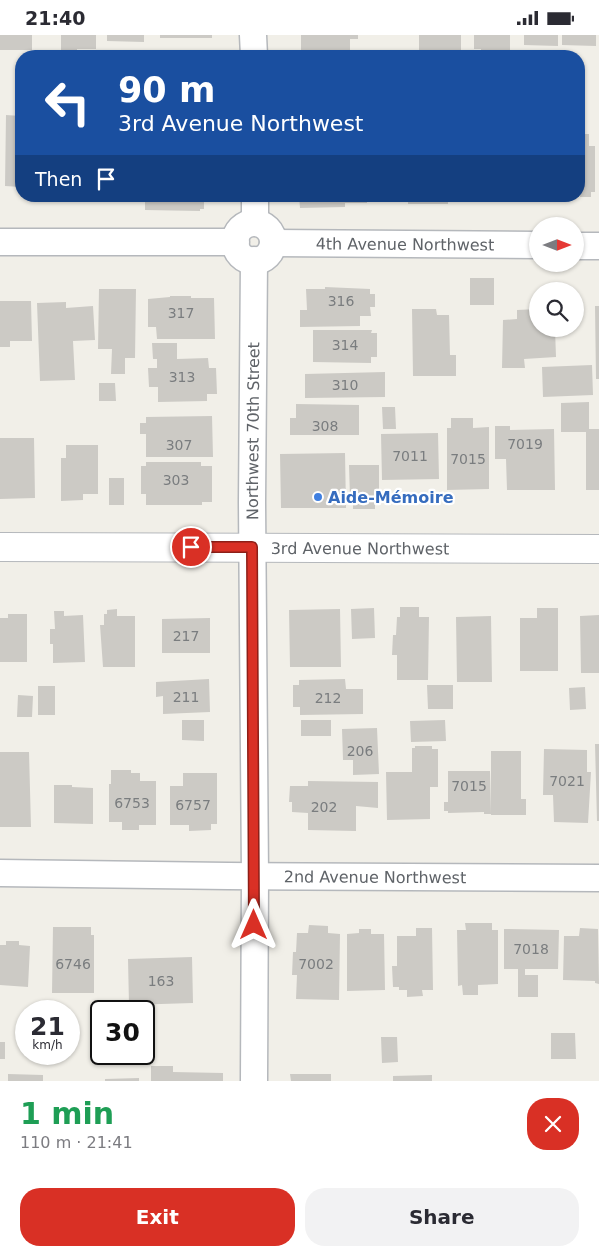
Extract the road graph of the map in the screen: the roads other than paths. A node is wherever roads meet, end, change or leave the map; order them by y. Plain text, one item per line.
1 (254, 35) edge
2 (254, 50) edge
3 (254, 202) edge
4 (255, 223) junction
5 (0, 242) edge
6 (236, 242) junction
7 (529, 245) edge
8 (584, 246) edge
9 (599, 246) edge
10 (264, 252) junction
11 (0, 547) edge
12 (252, 547) junction
13 (599, 549) edge
14 (0, 873) edge
15 (255, 876) junction
16 (599, 877) edge
17 (254, 1081) edge

1 - 2 street
3 - 4 street
4 - 6 street
4 - 10 street
5 - 6 street
6 - 10 street
7 - 10 street, 4th Avenue Northwest
8 - 9 street
10 - 12 street, Northwest 70th Street
11 - 12 street, 3rd Avenue Northwest
12 - 13 street, 3rd Avenue Northwest
12 - 15 street, Northwest 70th Street
14 - 15 street, 2nd Avenue Northwest
15 - 16 street, 2nd Avenue Northwest
15 - 17 street, Northwest 70th Street

